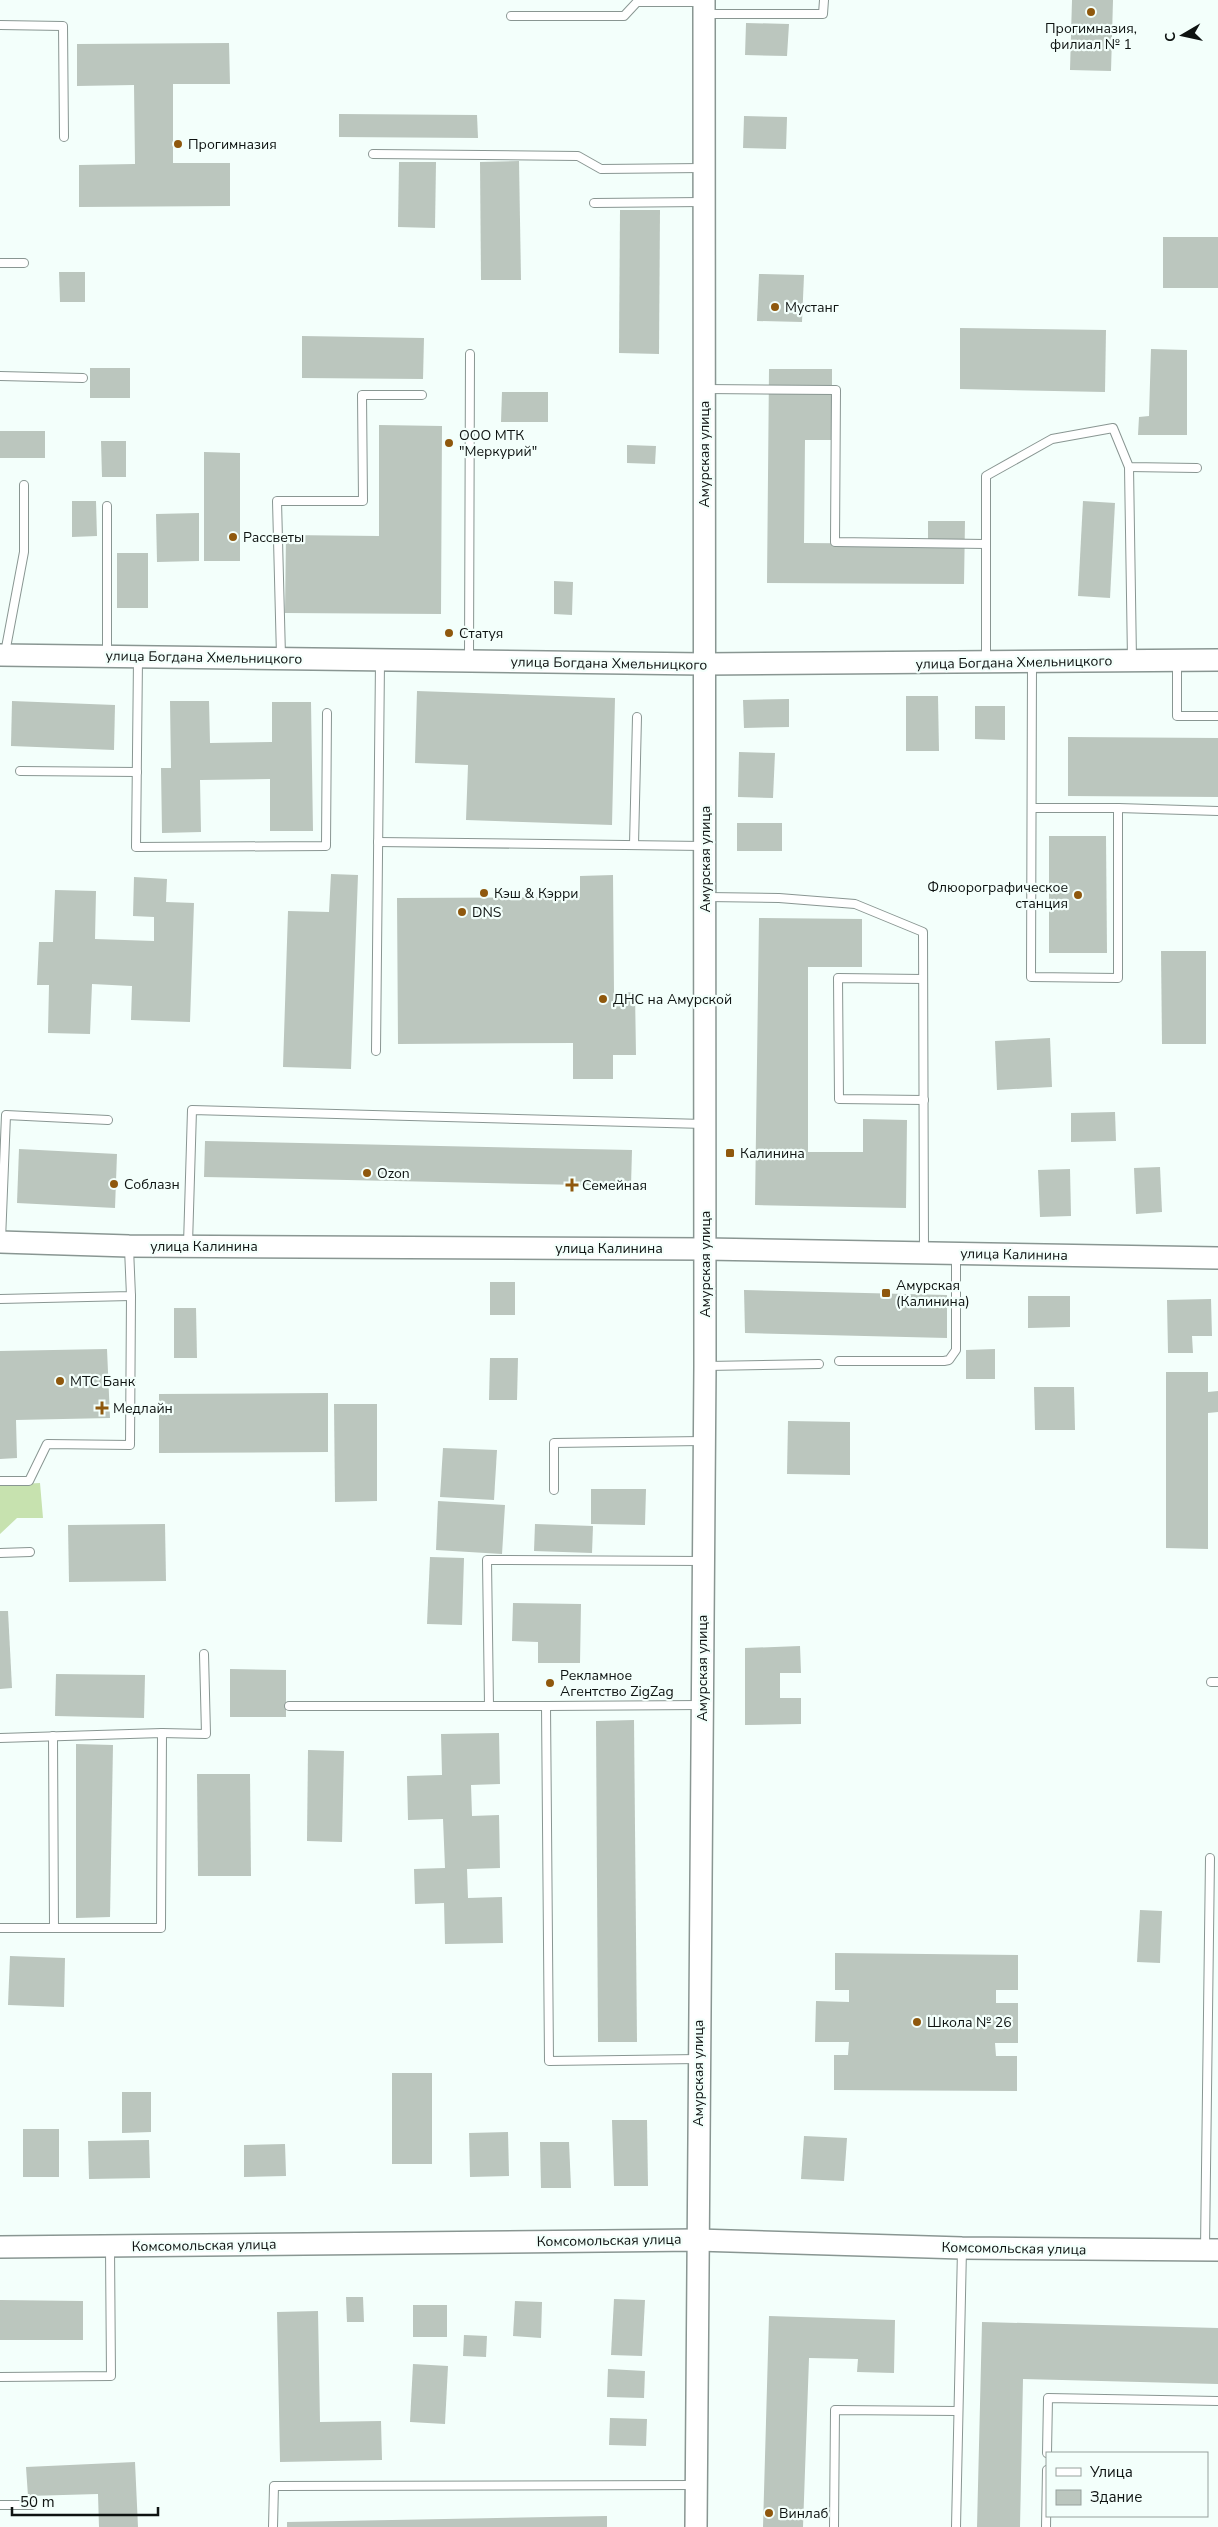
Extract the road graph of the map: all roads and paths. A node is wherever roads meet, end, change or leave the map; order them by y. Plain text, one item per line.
1 (824, 0) edge
2 (704, 6) edge
3 (511, 16) dead end
4 (0, 25) edge
5 (64, 137) dead end
6 (373, 154) dead end
7 (704, 168) junction
8 (704, 202) junction
9 (594, 203) dead end
10 (0, 263) edge
11 (24, 263) dead end
12 (470, 354) dead end
13 (0, 376) edge
14 (83, 378) dead end
15 (704, 389) junction
16 (422, 395) dead end
17 (1129, 467) junction
18 (1196, 468) dead end
19 (24, 486) dead end
20 (107, 506) dead end
21 (986, 544) junction
22 (2, 655) edge
23 (108, 656) junction
24 (138, 657) junction
25 (281, 658) junction
26 (380, 660) junction
27 (1132, 660) junction
28 (1177, 660) junction
29 (1218, 660) edge
30 (469, 661) junction
31 (1032, 661) junction
32 (986, 662) junction
33 (704, 664) junction
34 (327, 713) dead end
35 (1218, 716) edge
36 (637, 717) dead end
37 (20, 771) dead end
38 (137, 772) junction
39 (1033, 808) dead end
40 (1118, 808) junction
41 (1218, 810) edge
42 (378, 842) junction
43 (634, 846) junction
44 (705, 846) junction
45 (705, 897) junction
46 (923, 979) junction
47 (376, 1051) dead end
48 (924, 1100) junction
49 (108, 1120) dead end
50 (705, 1124) junction
51 (0, 1242) edge
52 (129, 1246) junction
53 (188, 1246) junction
54 (705, 1249) junction
55 (924, 1253) junction
56 (956, 1253) junction
57 (1218, 1258) edge
58 (131, 1296) junction
59 (0, 1299) edge
60 (839, 1361) dead end
61 (819, 1364) dead end
62 (705, 1366) junction
63 (704, 1441) junction
64 (0, 1481) edge
65 (554, 1490) dead end
66 (30, 1552) dead end
67 (0, 1553) edge
68 (702, 1561) junction
69 (204, 1654) dead end
70 (701, 1705) junction
71 (289, 1706) dead end
72 (489, 1706) junction
73 (546, 1706) junction
74 (162, 1733) junction
75 (53, 1736) junction
76 (0, 1738) edge
77 (1210, 1858) dead end
78 (0, 1928) edge
79 (54, 1928) junction
80 (698, 2059) junction
81 (697, 2240) junction
82 (110, 2246) junction
83 (0, 2247) edge
84 (962, 2248) junction
85 (1211, 2250) edge
86 (0, 2377) edge
87 (1218, 2400) edge
88 (957, 2411) junction
89 (1047, 2452) edge
90 (696, 2485) junction
91 (0, 2505) edge
92 (32, 2505) dead end
93 (273, 2527) edge
94 (696, 2527) edge
95 (834, 2527) edge
96 (956, 2527) edge

1 - 2 lane
2 - 3 lane
2 - 7 street, Амурская улица
4 - 5 lane
6 - 7 lane
7 - 8 street, Амурская улица
8 - 9 lane
8 - 15 street, Амурская улица
10 - 11 lane
12 - 30 lane
13 - 14 lane
15 - 21 lane
15 - 33 street, Амурская улица
16 - 25 lane
17 - 18 lane
17 - 21 lane
17 - 27 lane
19 - 22 lane
20 - 23 lane
21 - 32 lane
22 - 23 street, улица Богдана Хмельницкого
23 - 24 street, улица Богдана Хмельницкого
24 - 25 street, улица Богдана Хмельницкого
24 - 38 lane
25 - 26 street, улица Богдана Хмельницкого
26 - 30 street, улица Богдана Хмельницкого
26 - 42 lane
27 - 28 street, улица Богдана Хмельницкого
27 - 31 street, улица Богдана Хмельницкого
28 - 29 street, улица Богдана Хмельницкого
28 - 35 lane
30 - 33 street, улица Богдана Хмельницкого
31 - 32 street, улица Богдана Хмельницкого
31 - 40 lane
32 - 33 street, улица Богдана Хмельницкого
33 - 44 street, Амурская улица
34 - 38 lane
36 - 43 lane
37 - 38 lane
39 - 40 lane
40 - 41 lane
42 - 43 lane
42 - 47 lane
43 - 44 lane
44 - 45 street, Амурская улица
45 - 46 lane
45 - 50 street, Амурская улица
46 - 48 lane
46 - 48 lane
48 - 55 lane
49 - 51 lane
50 - 53 lane
50 - 54 street, Амурская улица
51 - 52 street, улица Калинина
52 - 53 street, улица Калинина
52 - 58 lane
53 - 54 street, улица Калинина
54 - 55 street, улица Калинина
54 - 62 street, Амурская улица
55 - 56 street, улица Калинина
56 - 57 street, улица Калинина
56 - 60 lane
58 - 59 lane
58 - 64 lane
61 - 62 lane
62 - 63 street, Амурская улица
63 - 65 lane
63 - 68 street, Амурская улица
66 - 67 lane
68 - 70 street, Амурская улица
68 - 72 lane
69 - 74 lane
70 - 73 lane
70 - 80 street, Амурская улица
71 - 72 lane
72 - 73 lane
73 - 80 lane
74 - 75 lane
74 - 79 lane
75 - 76 lane
75 - 79 lane
77 - 85 lane
78 - 79 lane
80 - 81 street, Амурская улица
81 - 82 street, Комсомольская улица
81 - 84 street, Комсомольская улица
81 - 90 street, Амурская улица
82 - 83 street, Комсомольская улица
82 - 86 lane
84 - 85 street, Комсомольская улица
84 - 88 lane
87 - 89 lane
88 - 95 lane
88 - 96 lane
90 - 93 lane
90 - 94 street, Амурская улица
91 - 92 lane

